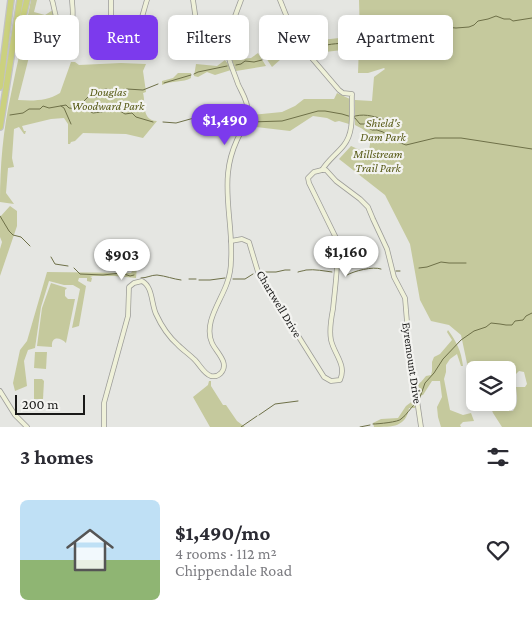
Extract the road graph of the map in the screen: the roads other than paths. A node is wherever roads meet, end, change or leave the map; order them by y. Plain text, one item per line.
1 (7, 0) edge
2 (12, 0) edge
3 (20, 0) edge
4 (27, 0) edge
5 (52, 0) edge
6 (72, 0) edge
7 (111, 0) edge
8 (147, 0) edge
9 (193, 0) edge
10 (242, 0) edge
11 (280, 0) edge
12 (195, 15) edge
13 (236, 15) edge
14 (7, 35) junction
15 (230, 60) edge
16 (3, 65) junction
17 (0, 78) edge
18 (3, 87) edge
19 (0, 127) edge
20 (322, 170) junction
21 (231, 241) junction
22 (0, 391) edge
23 (27, 427) edge
24 (104, 427) edge
25 (421, 427) edge

1 - 14 highway
2 - 14 highway
3 - 18 highway
4 - 18 highway
5 - 6 street
7 - 8 street
9 - 12 street
10 - 13 street
11 - 20 street
14 - 16 highway
15 - 21 street
16 - 17 highway
16 - 18 highway
18 - 19 highway
20 - 21 street, Chartwell Drive
20 - 25 street, Eyremount Drive
21 - 24 street
22 - 23 street

